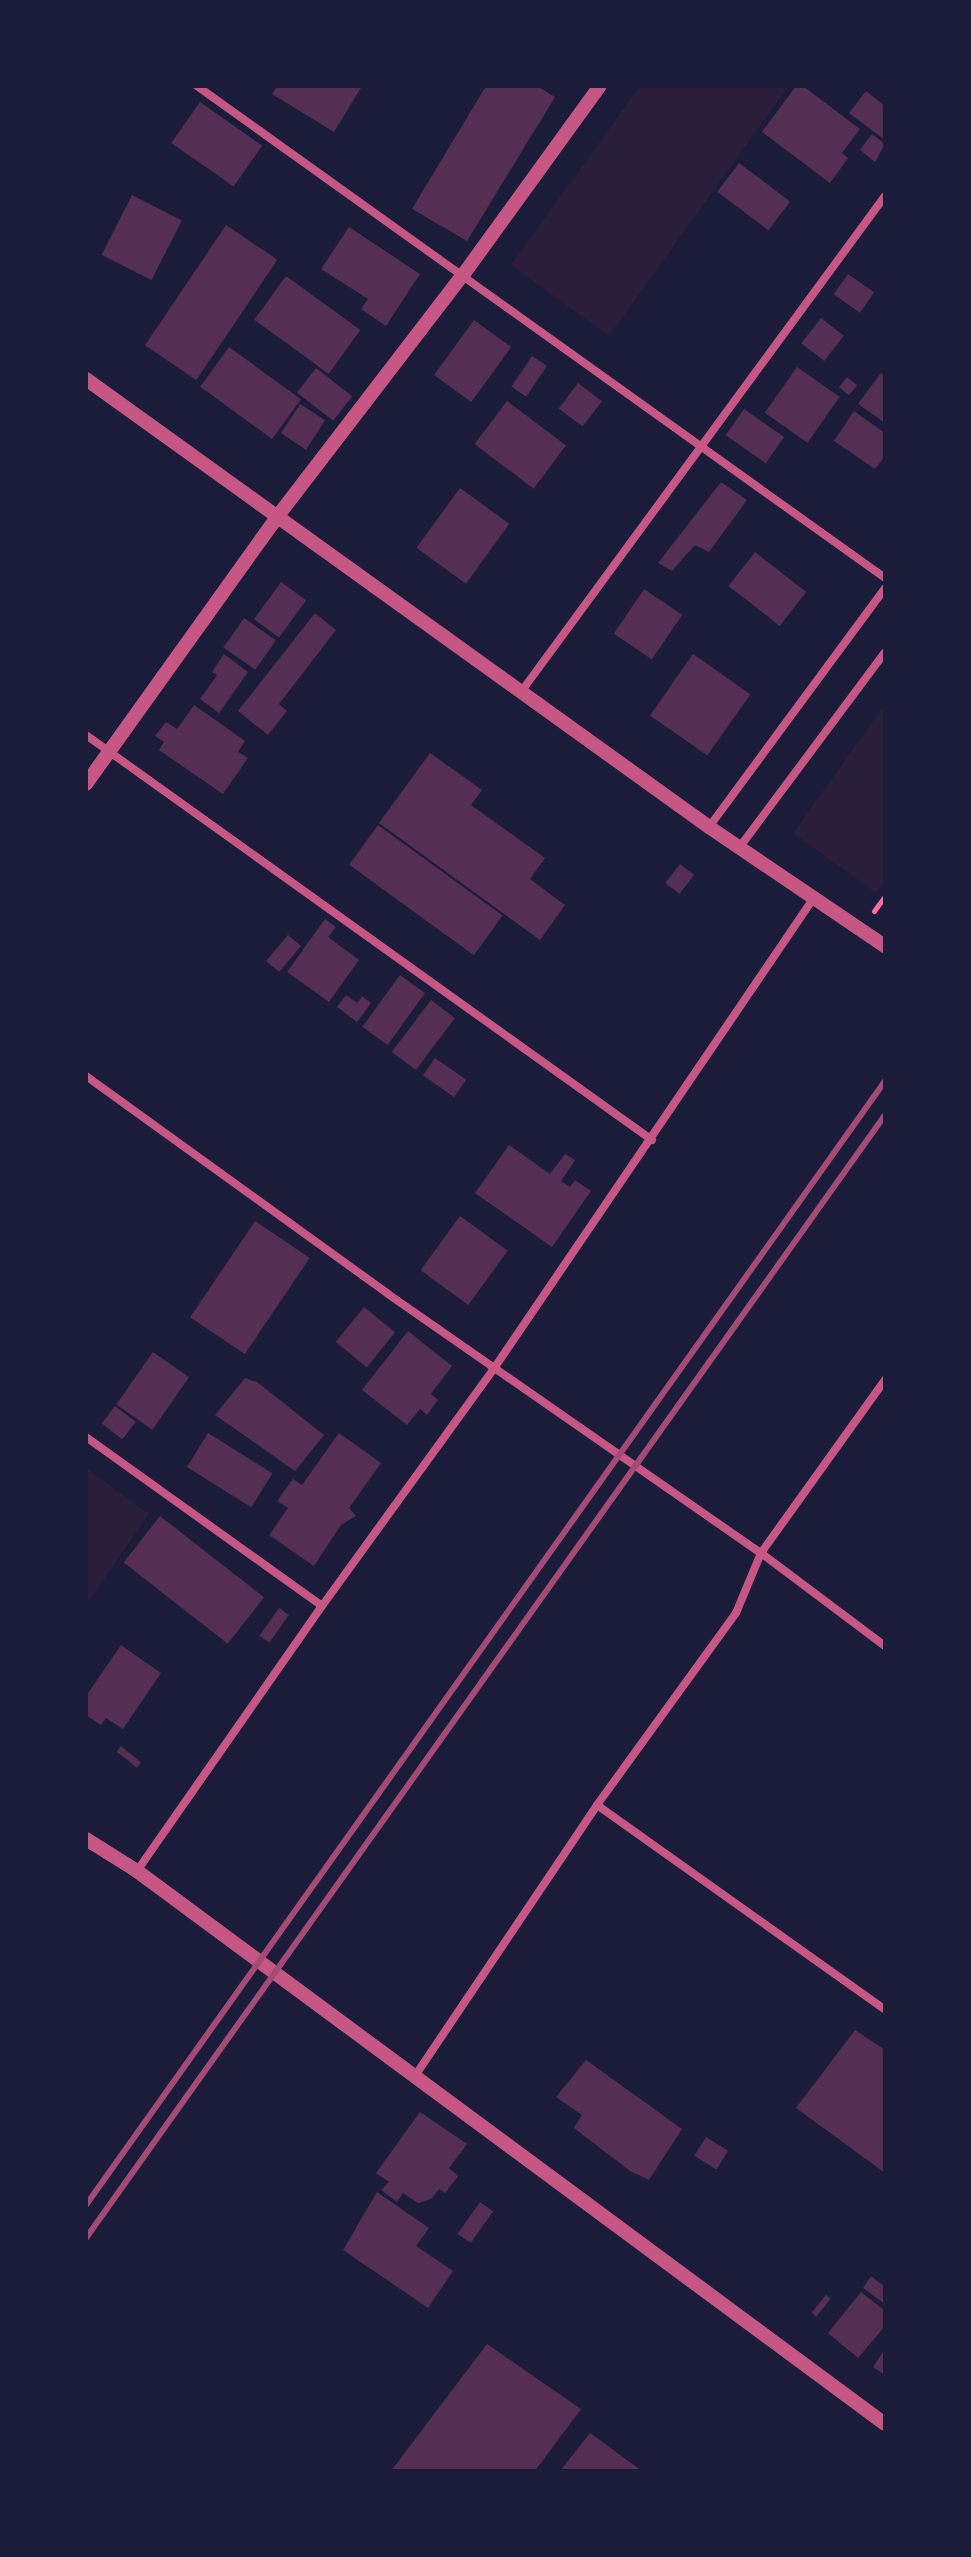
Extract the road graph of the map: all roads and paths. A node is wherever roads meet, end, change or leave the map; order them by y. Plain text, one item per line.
1 (197, 86) edge
2 (600, 86) edge
3 (885, 196) edge
4 (463, 275) junction
5 (86, 379) edge
6 (700, 444) junction
7 (277, 517) junction
8 (885, 578) edge
9 (885, 588) edge
10 (885, 652) edge
11 (521, 692) junction
12 (86, 735) edge
13 (110, 753) junction
14 (86, 784) edge
15 (709, 827) junction
16 (739, 848) junction
17 (813, 899) junction
18 (885, 946) edge
19 (86, 1076) edge
20 (652, 1140) junction
21 (495, 1367) junction
22 (885, 1380) edge
23 (86, 1437) edge
24 (761, 1553) junction
25 (322, 1606) junction
26 (885, 1646) edge
27 (597, 1805) junction
28 (86, 1839) edge
29 (137, 1871) junction
30 (885, 2010) edge
31 (415, 2076) junction
32 (885, 2424) edge

1 - 4 street
2 - 4 street
3 - 6 street
4 - 6 street
4 - 7 street
5 - 7 street
6 - 8 street
6 - 11 street
7 - 11 street
7 - 13 street
9 - 15 street
10 - 16 street
11 - 15 street
12 - 13 street
13 - 14 street
13 - 20 street
15 - 16 street
16 - 17 street
17 - 18 street
17 - 20 street
19 - 21 street
20 - 21 street
21 - 24 street
21 - 25 street
22 - 24 street
23 - 25 street
24 - 26 street
24 - 27 street
25 - 29 street
27 - 30 street
27 - 31 street
28 - 29 street
29 - 31 street
31 - 32 street

